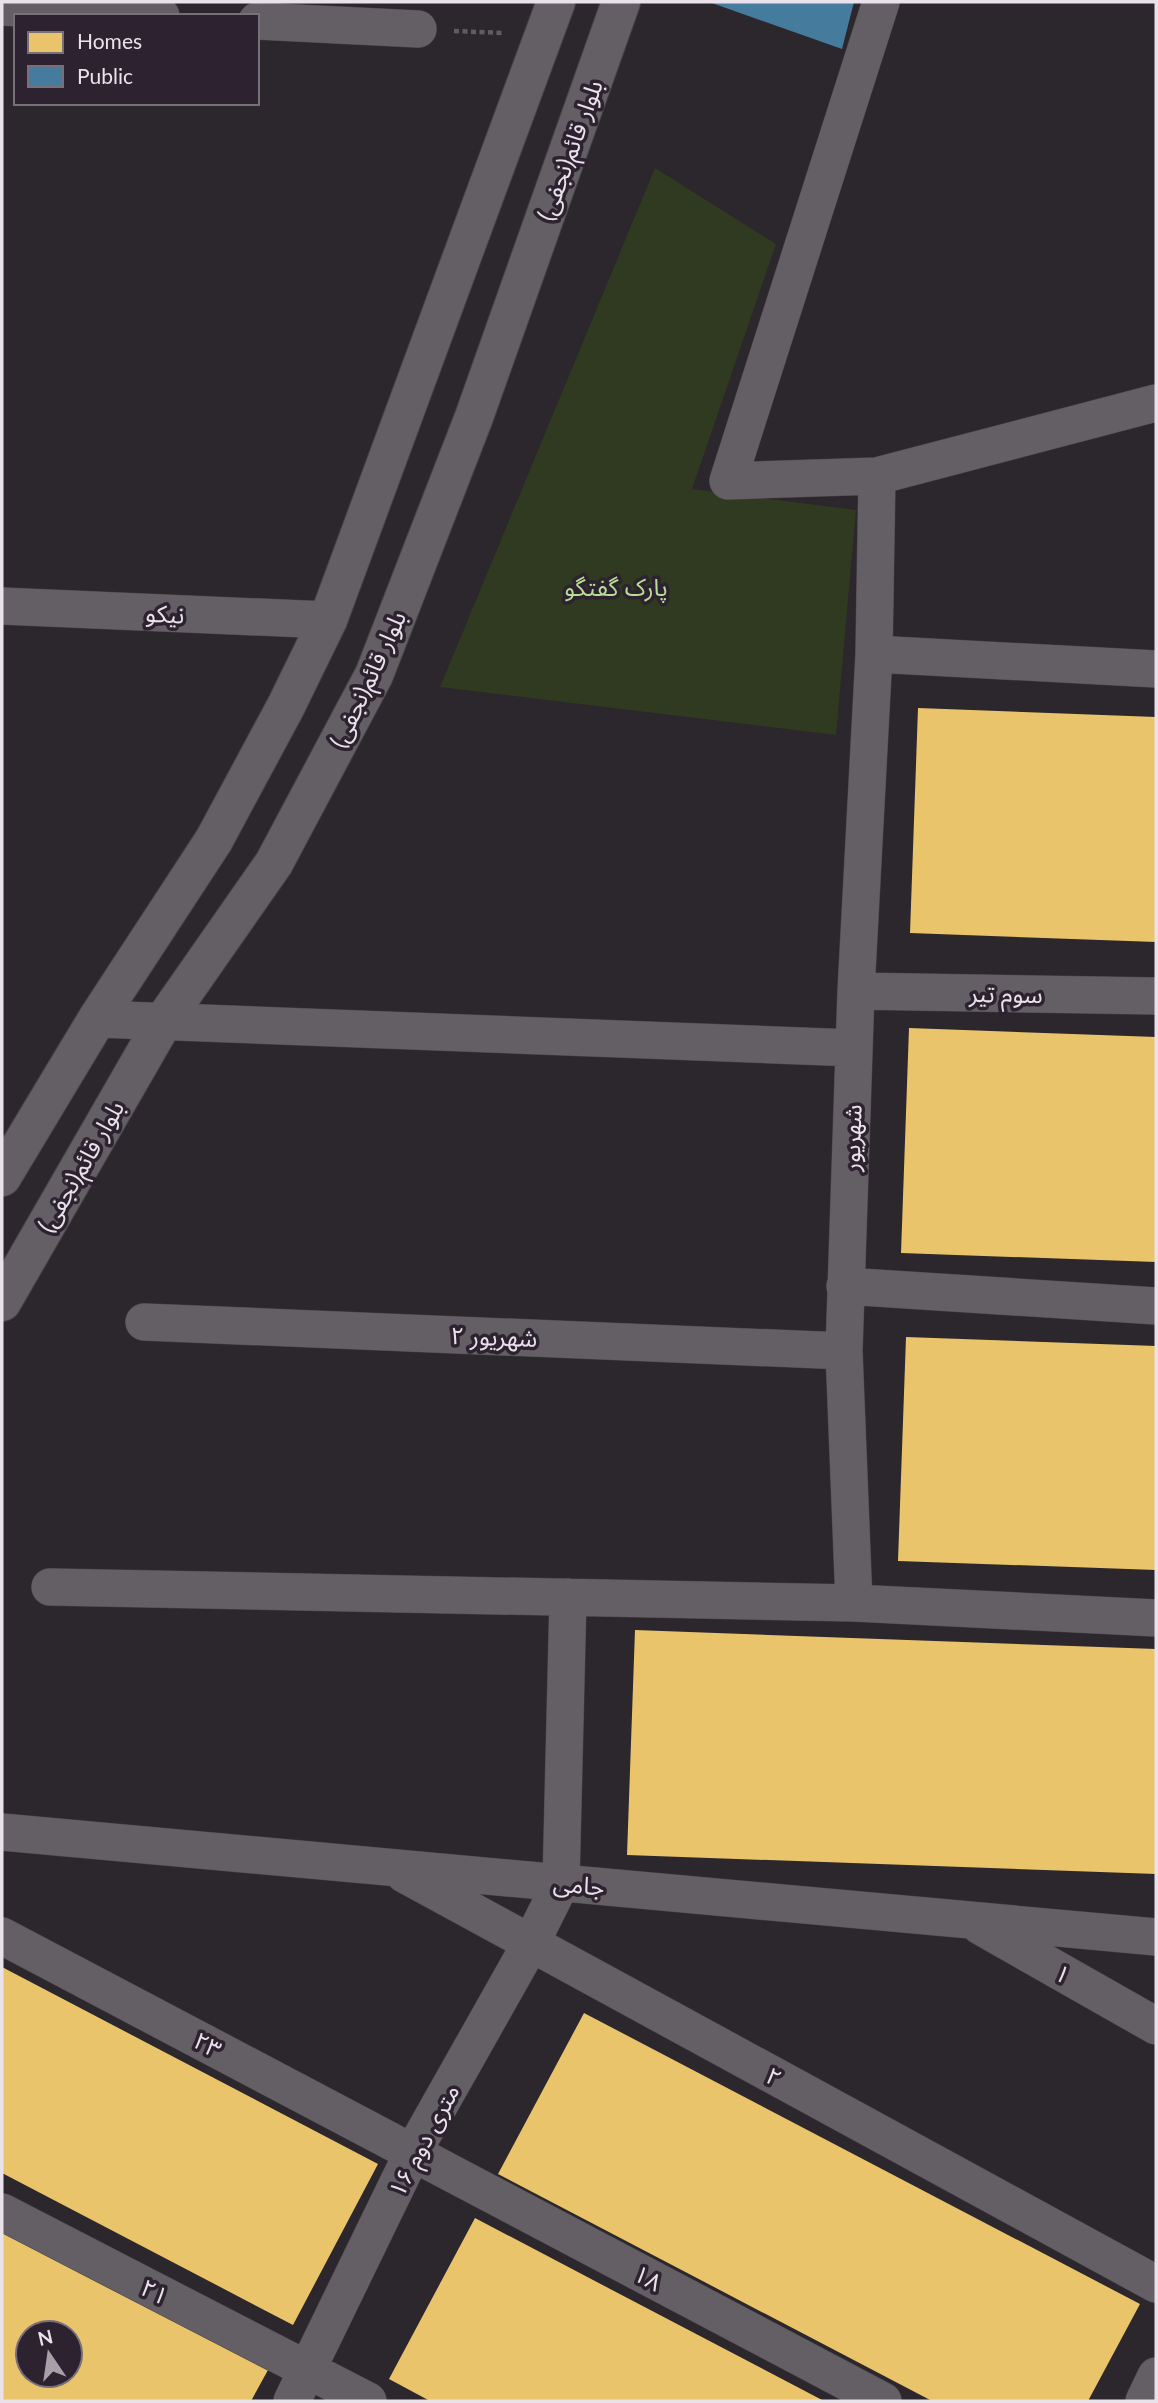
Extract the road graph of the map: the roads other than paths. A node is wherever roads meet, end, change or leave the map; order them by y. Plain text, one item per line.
1 (621, 2) edge
2 (881, 2) edge
3 (2, 7) edge
4 (126, 14) edge
5 (550, 19) edge
6 (259, 21) edge
7 (418, 29) road end
8 (1156, 403) edge
9 (877, 476) junction
10 (2, 606) edge
11 (328, 620) junction
12 (874, 654) junction
13 (1156, 669) edge
14 (856, 991) junction
15 (1156, 996) edge
16 (97, 1019) junction
17 (163, 1021) junction
18 (854, 1048) junction
19 (2, 1177) edge
20 (845, 1286) junction
21 (2, 1302) edge
22 (1156, 1306) edge
23 (144, 1322) dead end
24 (844, 1351) junction
25 (50, 1587) dead end
26 (568, 1597) junction
27 (855, 1602) junction
28 (1156, 1618) edge
29 (2, 1832) edge
30 (392, 1867) junction
31 (561, 1883) junction
32 (969, 1920) junction
33 (2, 1936) edge
34 (1156, 1937) edge
35 (531, 1943) junction
36 (1156, 2026) edge
37 (414, 2152) junction
38 (2, 2212) edge
39 (1156, 2284) edge
40 (1156, 2376) edge
41 (300, 2386) edge
42 (368, 2401) edge
43 (883, 2401) edge
44 (1144, 2401) edge

1 - 17 street, بلوار قائم(نجفی)
2 - 9 street
3 - 4 street
5 - 11 street
6 - 7 street
8 - 9 street
9 - 12 street, شهریور
10 - 11 street, نیکو
11 - 16 street
12 - 13 street
12 - 14 street, شهریور
14 - 15 street, سوم تیر
14 - 18 street, شهریور
16 - 17 street
16 - 19 street
17 - 18 street
17 - 21 street, بلوار قائم(نجفی)
18 - 20 street, شهریور
20 - 22 street
20 - 24 street, شهریور
23 - 24 street, شهریور ۲
24 - 27 street, شهریور
25 - 26 street
26 - 27 street
26 - 31 street
27 - 28 street
29 - 30 street, جامی
30 - 31 street, جامی
30 - 35 street, ۲
31 - 32 street, جامی
31 - 35 street, ۱۶ متری دوم
32 - 34 street, جامی
32 - 36 street, ۱
33 - 37 street, ۲۳
35 - 37 street, ۱۶ متری دوم
35 - 39 street, ۲
37 - 41 street, ۱۶ متری دوم
37 - 43 street, ۱۸
38 - 41 street, ۲۱
40 - 44 street
41 - 42 street, ۲۱

